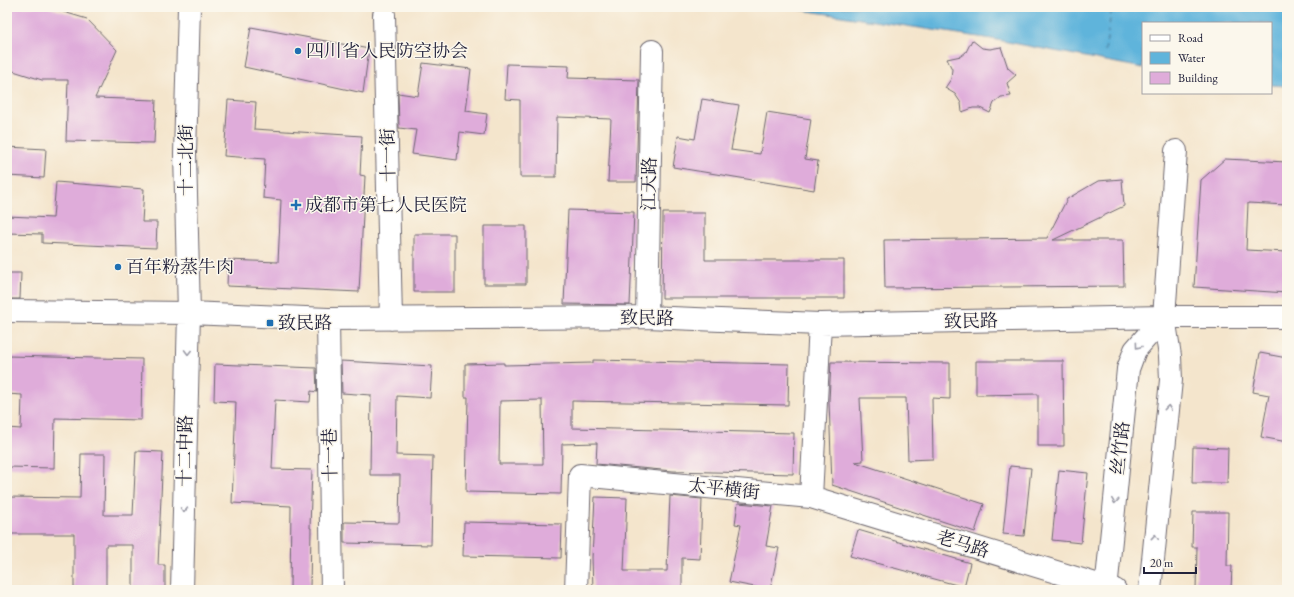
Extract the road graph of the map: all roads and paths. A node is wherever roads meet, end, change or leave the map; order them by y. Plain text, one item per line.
1 (189, 7) edge
2 (384, 15) dead end
3 (652, 51) dead end
4 (1176, 151) dead end
5 (7, 311) edge
6 (188, 313) junction
7 (647, 317) junction
8 (1164, 317) junction
9 (1287, 317) edge
10 (328, 319) junction
11 (391, 319) junction
12 (820, 324) junction
13 (810, 497) junction
14 (1109, 589) edge
15 (182, 590) edge
16 (332, 590) edge
17 (576, 590) edge
18 (1150, 590) edge

1 - 6 street, 十二北街
2 - 11 street, 十一街
3 - 7 street, 江天路
4 - 8 street
5 - 6 street, 致民路
6 - 10 street, 致民路
6 -> 15 street, 十二中路
7 - 11 street, 致民路
7 - 12 street, 致民路
8 - 9 street, 致民路
8 - 12 street, 致民路
8 -> 14 street, 丝竹路
18 -> 8 street
10 - 11 street, 致民路
10 - 16 street, 十一巷
12 - 13 street
13 - 14 street, 老马路
13 - 17 street, 太平横街

